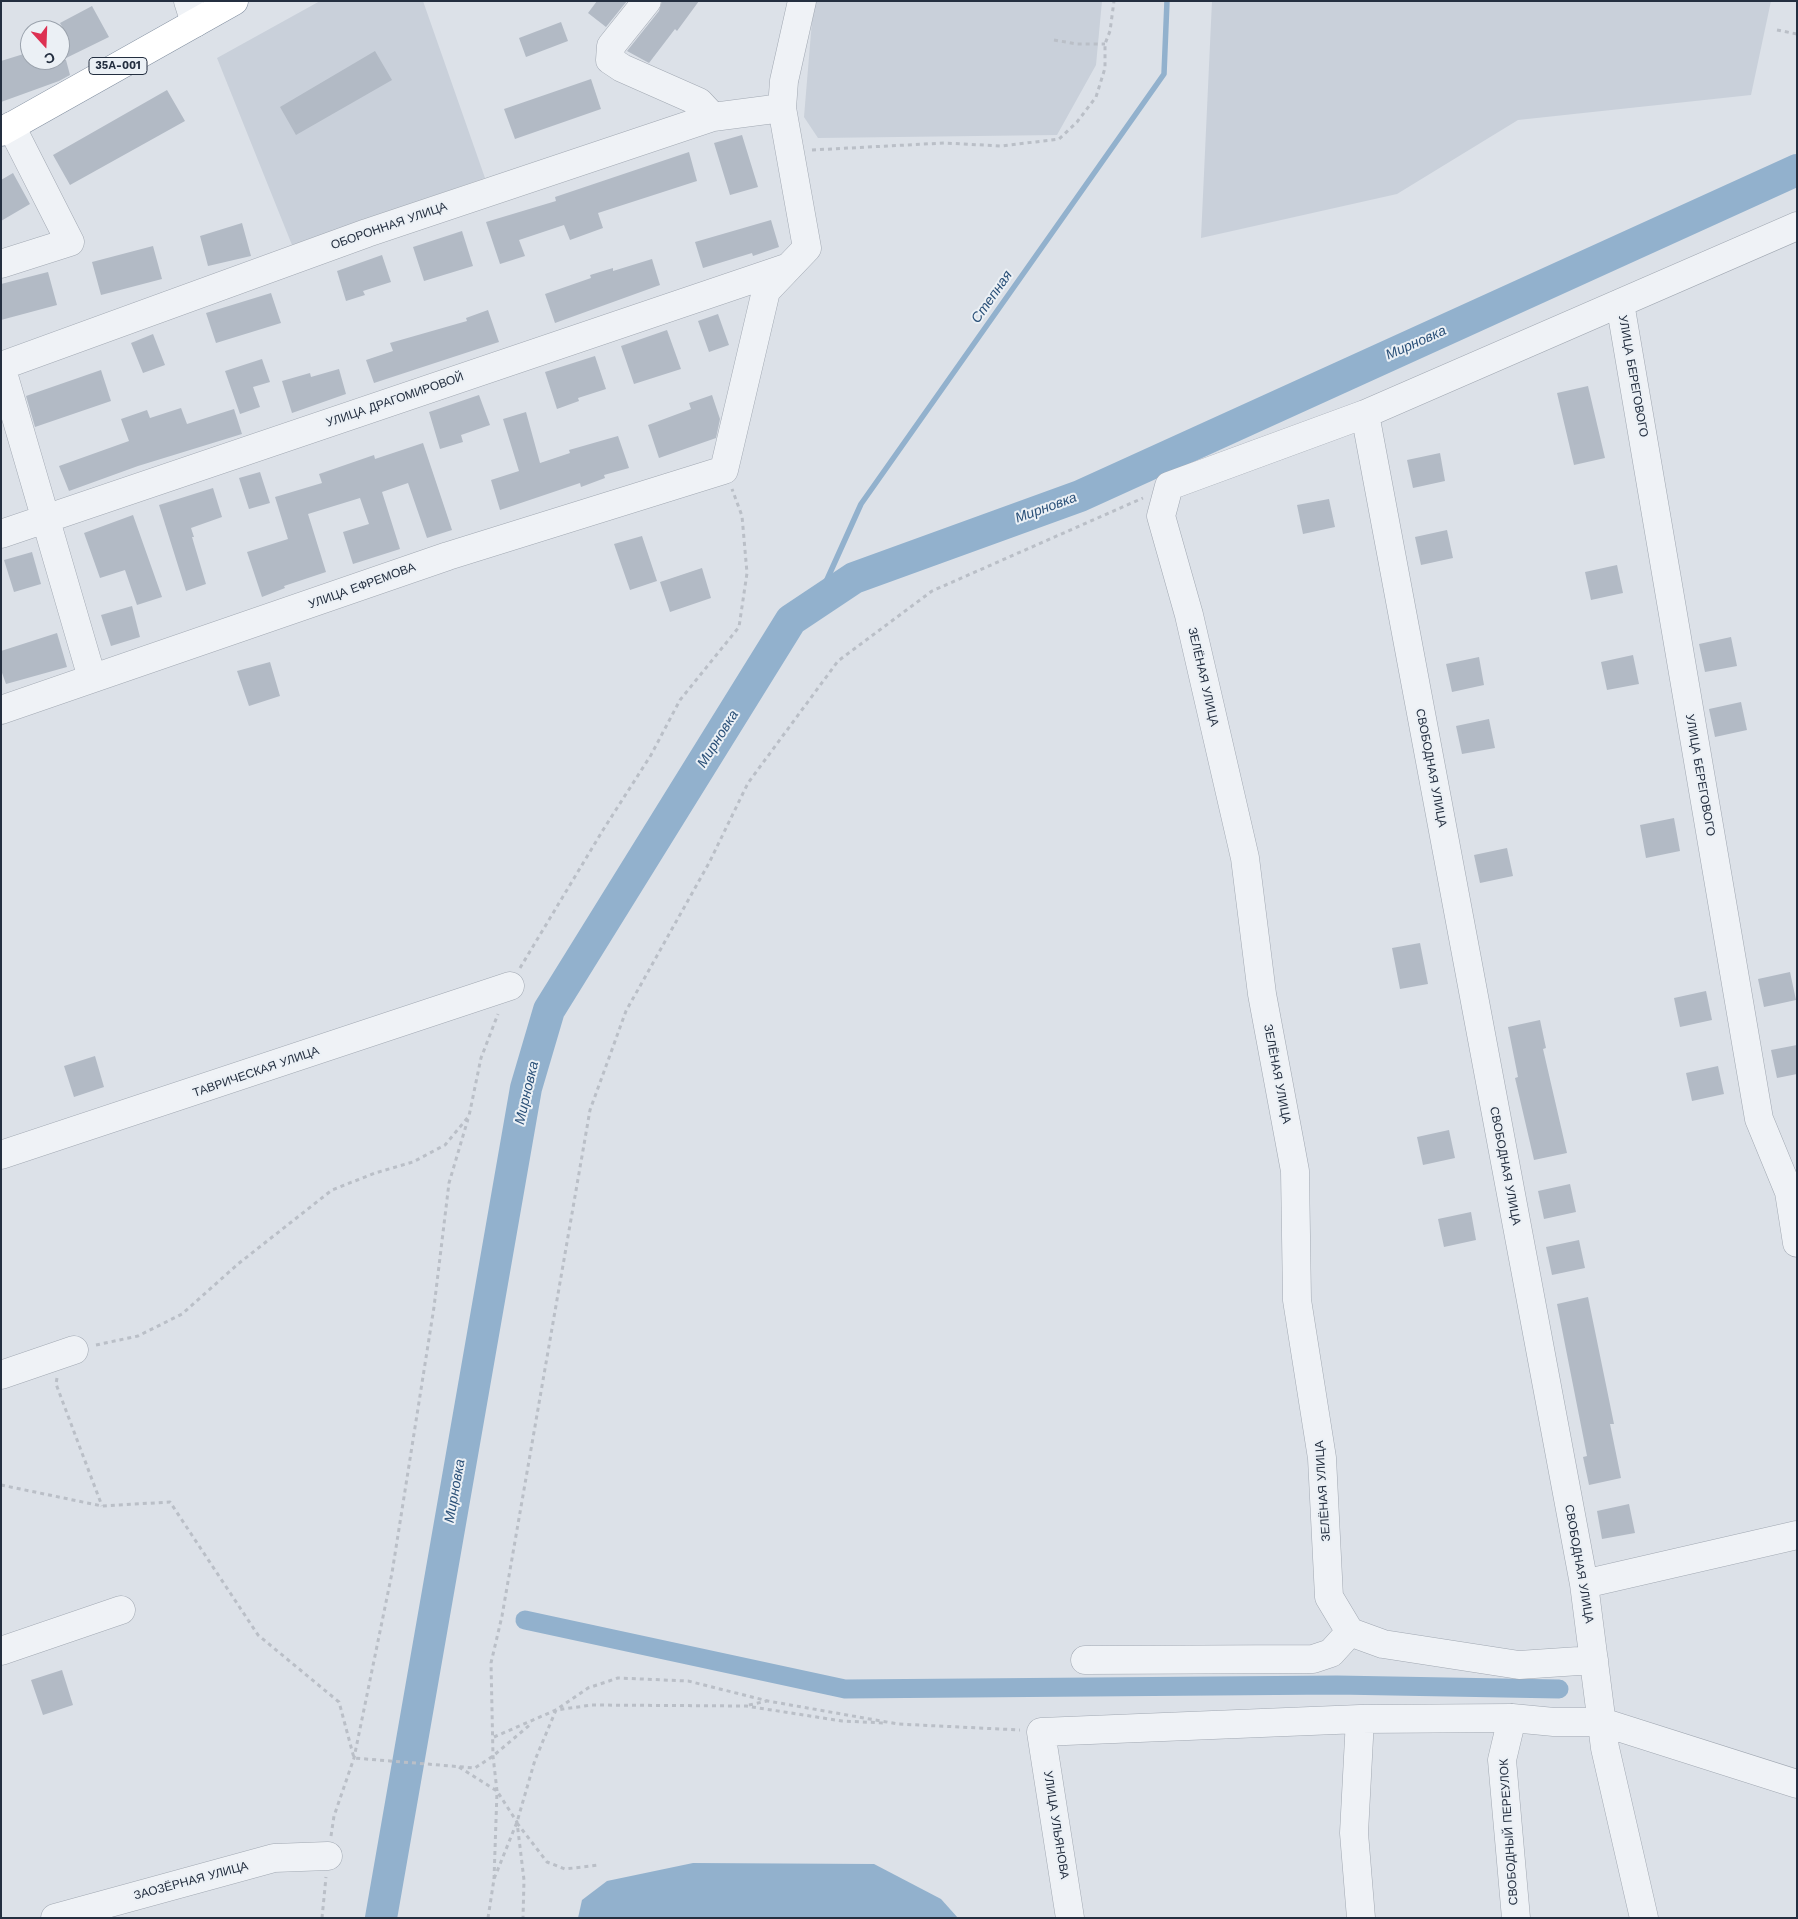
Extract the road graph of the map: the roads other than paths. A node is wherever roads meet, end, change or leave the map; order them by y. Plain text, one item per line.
1 (234, 1) edge
2 (647, 1) edge
3 (802, 1) edge
4 (192, 12) edge
5 (782, 108) junction
6 (714, 117) junction
7 (6, 129) edge
8 (1797, 226) edge
9 (1, 264) edge
10 (790, 266) junction
11 (1620, 303) junction
12 (1, 366) edge
13 (1364, 414) junction
14 (45, 519) junction
15 (1, 534) edge
16 (92, 678) junction
17 (1, 710) edge
18 (510, 986) dead end
19 (1, 1155) edge
20 (1797, 1243) edge
21 (74, 1350) dead end
22 (1, 1375) edge
23 (1797, 1535) edge
24 (1584, 1584) junction
25 (121, 1610) dead end
26 (1350, 1632) junction
27 (1, 1651) edge
28 (1086, 1660) dead end
29 (1594, 1660) junction
30 (1512, 1718) junction
31 (1360, 1719) junction
32 (1602, 1722) junction
33 (1797, 1784) edge
34 (328, 1856) road end
35 (55, 1918) edge
36 (1070, 1918) edge
37 (1361, 1918) edge
38 (1516, 1918) edge
39 (1644, 1918) edge

1 - 4 highway, 35А-001
2 - 6 street
3 - 5 street
4 - 7 highway, 35А-001
5 - 6 street, ОБОРОННАЯ УЛИЦА
5 - 10 street
6 - 12 street, ОБОРОННАЯ УЛИЦА
7 - 9 street
8 - 11 street
10 - 14 street, УЛИЦА ДРАГОМИРОВОЙ
10 - 16 street, УЛИЦА ЕФРЕМОВА
11 - 13 street
11 - 20 street, УЛИЦА БЕРЕГОВОГО
12 - 14 street
13 - 24 street, СВОБОДНАЯ УЛИЦА
13 - 26 street, ЗЕЛЁНАЯ УЛИЦА
14 - 15 street, УЛИЦА ДРАГОМИРОВОЙ
14 - 16 street
16 - 17 street, УЛИЦА ЕФРЕМОВА
18 - 19 street, ТАВРИЧЕСКАЯ УЛИЦА
21 - 22 street
23 - 24 street
24 - 29 street, СВОБОДНАЯ УЛИЦА
25 - 27 street
26 - 28 street
26 - 29 street
29 - 32 street, СВОБОДНАЯ УЛИЦА
30 - 31 street
30 - 32 street
30 - 38 street, СВОБОДНЫЙ ПЕРЕУЛОК
31 - 36 street, УЛИЦА УЛЬЯНОВА
31 - 37 street
32 - 33 street
32 - 39 street, СВОБОДНАЯ УЛИЦА
34 - 35 street, ЗАОЗЁРНАЯ УЛИЦА

